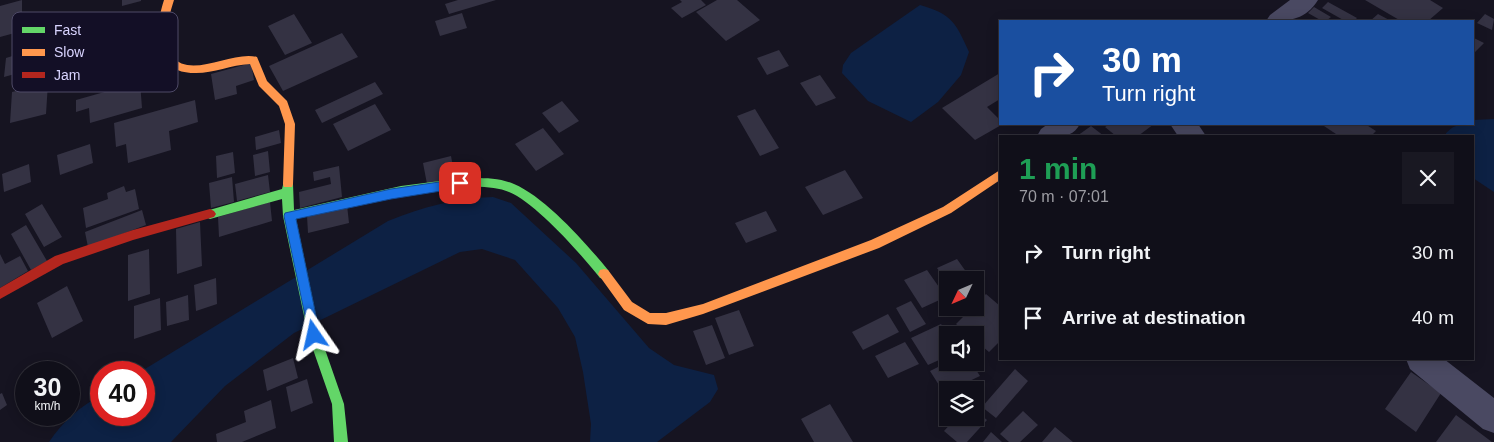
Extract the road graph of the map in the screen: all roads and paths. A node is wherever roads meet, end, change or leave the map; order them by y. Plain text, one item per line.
1 (170, 0) edge
2 (1306, 0) edge
3 (164, 12) edge
4 (1279, 20) edge
5 (178, 65) edge
6 (1066, 125) edge
7 (1183, 125) edge
8 (1051, 135) edge
9 (1192, 135) edge
10 (999, 175) edge
11 (286, 193) junction
12 (289, 216) junction
13 (0, 294) edge
14 (1422, 360) edge
15 (1494, 418) edge
16 (341, 442) edge

1 - 3 street
2 - 4 street
5 - 11 street
6 - 8 street
7 - 9 street
10 - 12 street
11 - 12 street
11 - 13 street
12 - 16 street
14 - 15 street

